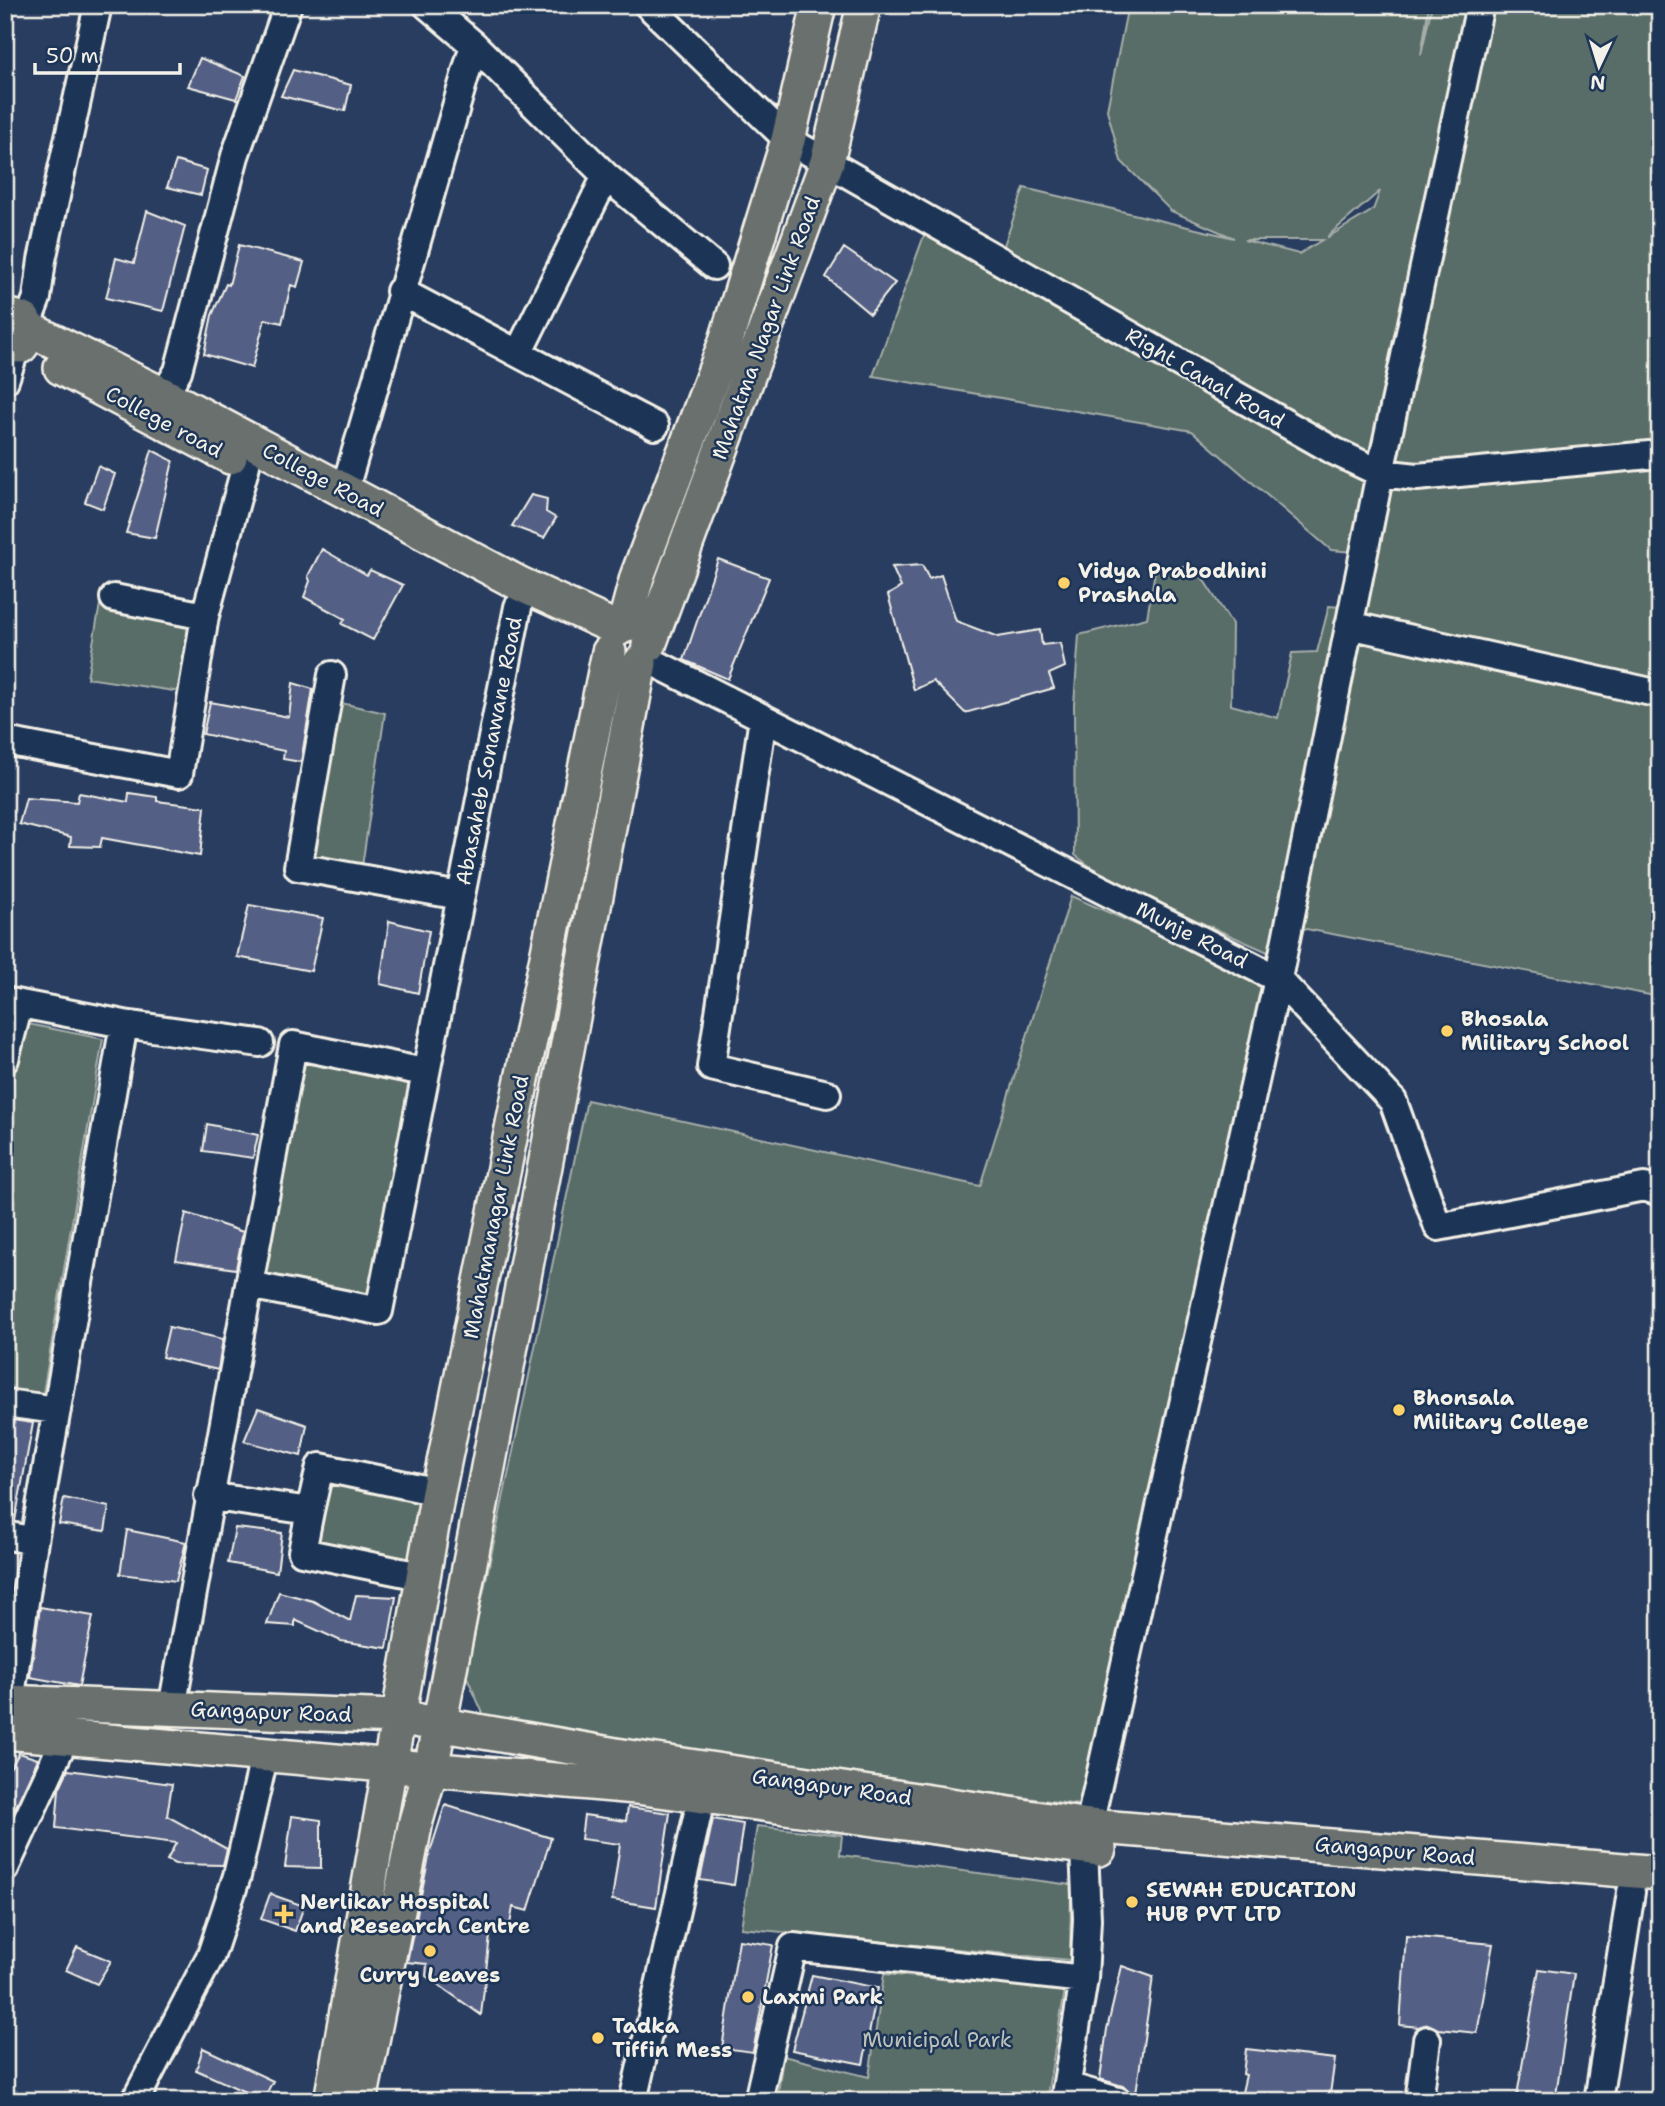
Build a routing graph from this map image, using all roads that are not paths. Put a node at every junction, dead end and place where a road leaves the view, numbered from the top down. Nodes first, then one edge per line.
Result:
1 (98, 5) edge
2 (288, 5) edge
3 (427, 5) edge
4 (648, 5) edge
5 (819, 5) edge
6 (864, 5) edge
7 (1480, 5) edge
8 (474, 45) junction
9 (788, 140) junction
10 (827, 162) junction
11 (606, 176) junction
12 (714, 266) dead end
13 (400, 291) junction
14 (15, 330) edge
15 (519, 352) junction
16 (5, 380) edge
17 (164, 395) junction
18 (655, 426) dead end
19 (1660, 454) edge
20 (246, 464) junction
21 (1380, 473) junction
22 (344, 492) junction
23 (114, 598) dead end
24 (518, 607) junction
25 (205, 616) junction
26 (1349, 625) junction
27 (628, 645) junction
28 (332, 675) dead end
29 (1660, 694) edge
30 (763, 718) junction
31 (5, 741) edge
32 (460, 895) junction
33 (1278, 979) junction
34 (12, 1003) edge
35 (124, 1024) junction
36 (260, 1044) dead end
37 (5, 1059) edge
38 (424, 1072) junction
39 (827, 1094) dead end
40 (1660, 1192) edge
41 (248, 1285) junction
42 (5, 1403) edge
43 (57, 1410) junction
44 (438, 1492) junction
45 (208, 1496) junction
46 (310, 1511) junction
47 (5, 1535) edge
48 (34, 1541) junction
49 (425, 1577) junction
50 (172, 1708) junction
51 (7, 1712) edge
52 (397, 1717) junction
53 (440, 1726) junction
54 (66, 1736) junction
55 (265, 1753) junction
56 (389, 1763) junction
57 (431, 1769) junction
58 (702, 1795) junction
59 (1087, 1837) junction
60 (5, 1868) edge
61 (1660, 1873) edge
62 (1645, 1893) edge
63 (1084, 1979) junction
64 (1427, 2040) dead end
65 (1065, 2093) edge
66 (135, 2101) edge
67 (331, 2101) edge
68 (360, 2101) edge
69 (633, 2101) edge
70 (758, 2101) edge
71 (1118, 2101) edge
72 (1419, 2101) edge
73 (1598, 2101) edge

1 - 14 street
2 - 17 street
3 - 8 street
4 - 9 street, Right Canal Road
5 - 9 main road, Mahatma Nagar Link Road
6 - 10 main road, Mahatma Nagar Link Road
7 - 21 street, Munje Road
8 - 11 street
8 - 13 street
9 - 10 street, Right Canal Road
9 - 27 main road, Mahatma Nagar Link Road
10 - 21 street, Right Canal Road
10 - 27 main road, Mahatma Nagar Link Road
11 - 12 street
11 - 15 street
13 - 15 street
13 - 22 street
14 - 16 street
14 - 17 main road, College Road
14 - 20 main road, College road
15 - 18 street
17 - 22 main road, College Road
19 - 21 street, Right Canal Road
20 - 24 main road, College road
20 - 25 street
21 - 26 street, Munje Road
22 - 27 main road, College Road
23 - 25 street
24 - 27 main road, College road
24 - 32 street, Abasaheb Sonawane Road
25 - 31 street
26 - 29 street
26 - 33 street, Munje Road
27 - 30 street, Munje Road
27 - 44 main road, Mahatmanagar Link Road
27 - 53 main road, Mahatmanagar Link Road
28 - 32 street, Abasaheb Sonawane Road
30 - 33 street, Munje Road
30 - 39 street
32 - 38 street, Abasaheb Sonawane Road
33 - 40 street
33 - 59 street
34 - 35 street
34 - 37 street
35 - 36 street
35 - 43 street
38 - 41 street, Abasaheb Sonawane Road
38 - 41 street
41 - 45 street
42 - 43 street
43 - 48 street
44 - 46 street
44 - 49 main road, Mahatmanagar Link Road
45 - 46 street
45 - 50 street
46 - 49 street
47 - 48 street
48 - 51 street
49 - 52 main road, Mahatmanagar Link Road
50 - 51 main road, Gangapur Road
50 - 52 main road, Gangapur Road
51 - 54 main road, Gangapur Road
52 - 53 main road, Gangapur Road
52 - 56 main road, Mahatmanagar Link Road
53 - 57 main road, Mahatmanagar Link Road
53 - 59 main road, Gangapur Road
54 - 55 main road, Gangapur Road
54 - 60 street
55 - 56 main road, Gangapur Road
55 - 66 street
56 - 57 main road, Gangapur Road
56 - 67 main road, Mahatmanagar Link Road
57 - 58 main road, Gangapur Road
57 - 68 main road, Mahatmanagar Link Road
58 - 59 main road, Gangapur Road
58 - 69 street
59 - 61 main road, Gangapur Road
59 - 62 main road, Gangapur Road
59 - 63 street
62 - 73 street
63 - 65 street
63 - 70 street
64 - 72 street
65 - 71 street

